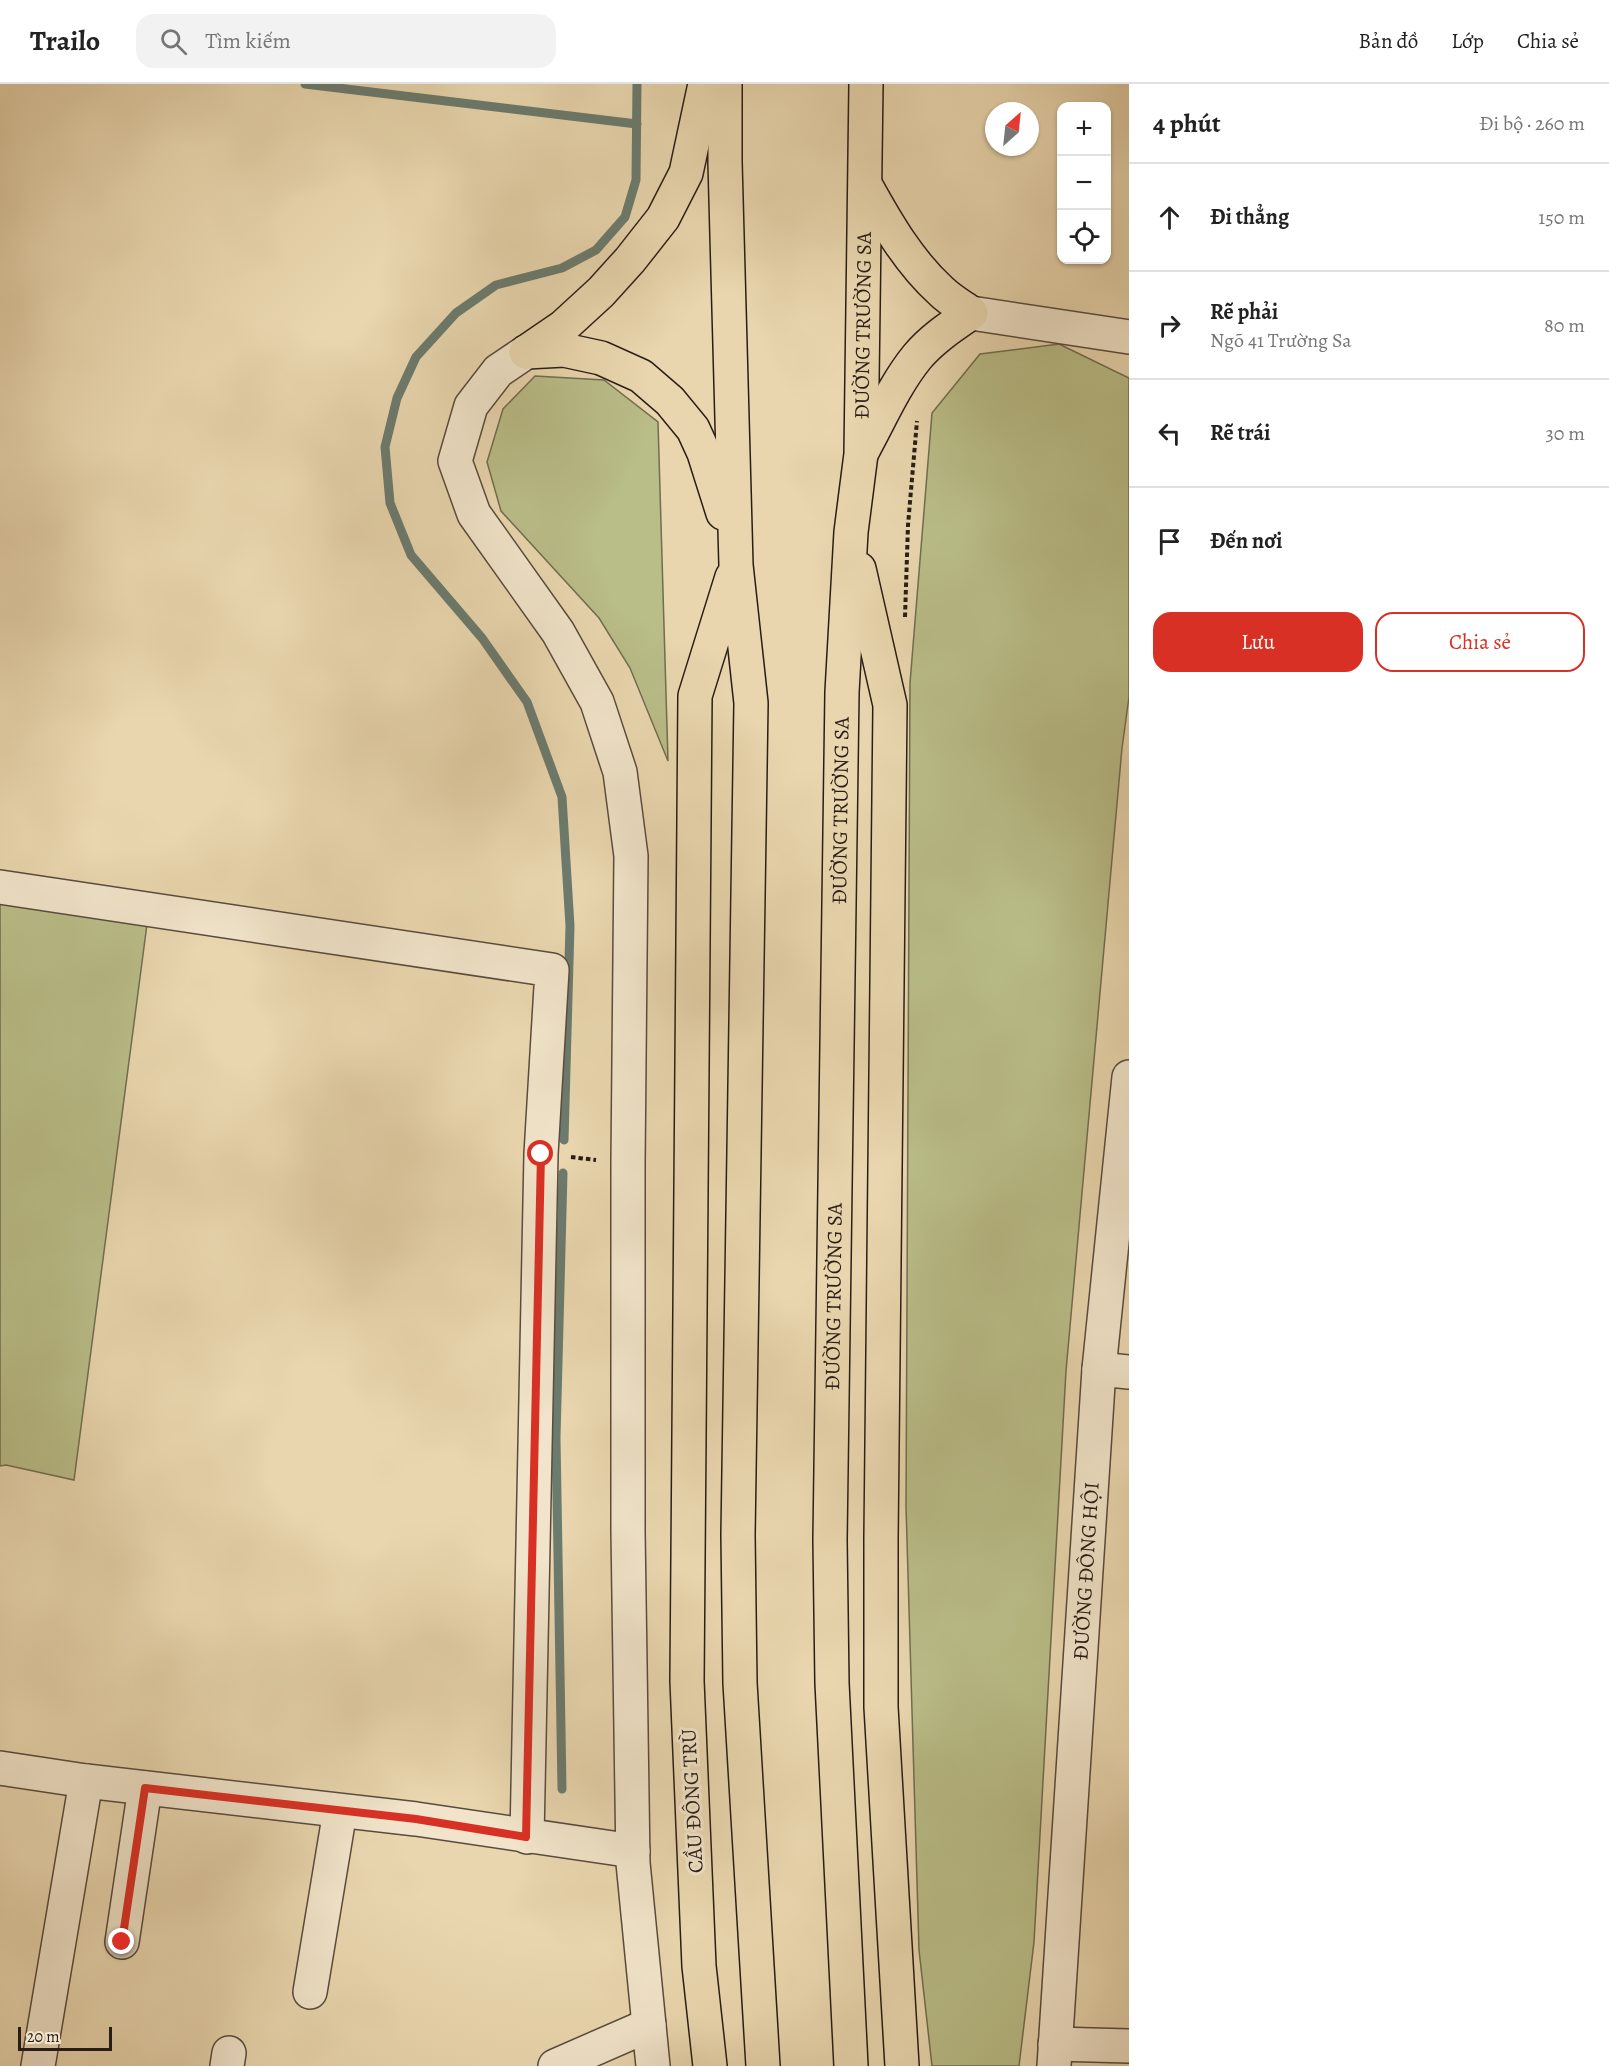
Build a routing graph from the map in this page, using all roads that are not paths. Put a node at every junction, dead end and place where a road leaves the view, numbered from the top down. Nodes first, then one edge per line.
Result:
1 (705, 84) edge
2 (725, 84) edge
3 (866, 84) edge
4 (866, 185) junction
5 (971, 313) junction
6 (1129, 337) edge
7 (526, 352) junction
8 (861, 454) junction
9 (851, 532) junction
10 (736, 565) junction
11 (0, 887) edge
12 (1129, 1077) edge
13 (1126, 1129) edge
14 (1114, 1370) edge
15 (0, 1768) edge
16 (86, 1781) junction
17 (145, 1788) junction
18 (340, 1810) junction
19 (526, 1837) junction
20 (633, 1851) junction
21 (122, 1942) dead end
22 (309, 1992) dead end
23 (649, 2025) junction
24 (1129, 2046) edge
25 (1054, 2055) edge
26 (38, 2066) edge
27 (555, 2066) edge
28 (653, 2066) edge
29 (710, 2066) edge
30 (763, 2066) edge
31 (851, 2066) edge
32 (902, 2066) edge

1 - 7 highway
2 - 10 highway
3 - 4 highway, ĐƯỜNG TRƯỜNG SA
4 - 5 highway
4 - 8 highway, ĐƯỜNG TRƯỜNG SA
5 - 6 street
5 - 8 highway
7 - 10 highway
7 - 20 street
8 - 9 highway, ĐƯỜNG TRƯỜNG SA
9 - 31 highway, ĐƯỜNG TRƯỜNG SA
9 - 32 highway
10 - 29 highway, CẦU ĐÔNG TRÙ
10 - 30 highway
11 - 19 street
12 - 13 street, ĐƯỜNG ĐÔNG HỘI
13 - 14 street, ĐƯỜNG ĐÔNG HỘI
14 - 25 street, ĐƯỜNG ĐÔNG HỘI
15 - 16 street
16 - 17 street
16 - 26 street
17 - 18 street
17 - 21 street
18 - 19 street
18 - 22 street
19 - 20 street
20 - 23 street
23 - 27 street
23 - 28 street
24 - 25 street

